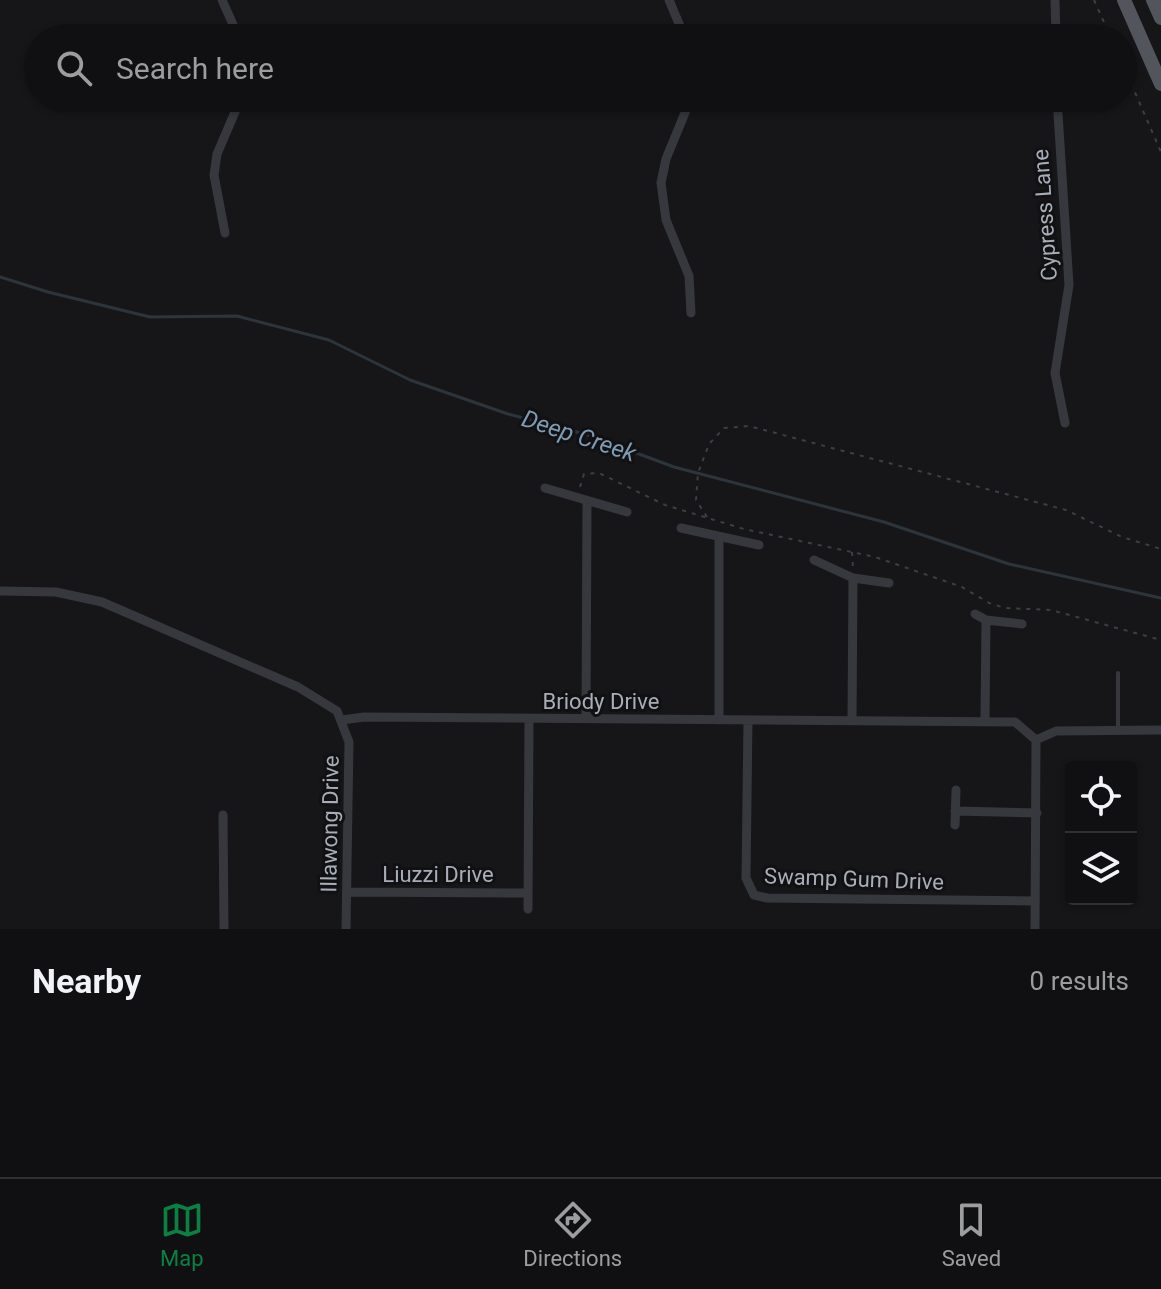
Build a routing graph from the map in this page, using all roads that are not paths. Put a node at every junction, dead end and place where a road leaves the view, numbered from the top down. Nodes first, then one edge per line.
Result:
1 (222, 0) edge
2 (669, 0) edge
3 (1055, 0) edge
4 (1124, 0) edge
5 (1153, 0) edge
6 (1161, 18) edge
7 (233, 24) edge
8 (679, 24) edge
9 (1056, 24) edge
10 (1135, 24) edge
11 (1137, 30) edge
12 (1161, 84) edge
13 (235, 112) edge
14 (685, 112) edge
15 (1058, 112) edge
16 (225, 233) dead end
17 (691, 313) dead end
18 (1065, 423) dead end
19 (545, 488) dead end
20 (582, 501) junction
21 (627, 512) dead end
22 (681, 528) dead end
23 (719, 539) junction
24 (759, 545) dead end
25 (814, 560) dead end
26 (853, 578) junction
27 (889, 583) dead end
28 (0, 591) edge
29 (975, 614) dead end
30 (986, 620) junction
31 (1022, 624) dead end
32 (1118, 673) dead end
33 (529, 719) junction
34 (586, 719) junction
35 (342, 720) junction
36 (719, 720) junction
37 (748, 720) junction
38 (852, 720) junction
39 (985, 721) junction
40 (1161, 730) edge
41 (1118, 731) junction
42 (1036, 740) junction
43 (956, 790) dead end
44 (955, 811) junction
45 (1037, 813) junction
46 (223, 815) dead end
47 (955, 825) dead end
48 (347, 892) junction
49 (528, 893) junction
50 (1035, 901) junction
51 (528, 909) dead end
52 (224, 929) edge
53 (346, 929) edge
54 (1035, 929) edge

1 - 7 street
2 - 8 street
3 - 9 street
4 - 10 main road
5 - 6 main road
11 - 12 main road
13 - 16 street
14 - 17 street
15 - 18 street, Cypress Lane
19 - 20 street
20 - 21 street
20 - 34 street
22 - 23 street
23 - 24 street
23 - 36 street
25 - 26 street
26 - 27 street
26 - 38 street
28 - 35 street
29 - 30 street
30 - 31 street
30 - 39 street
32 - 41 lane
33 - 34 street, Briody Drive
33 - 35 street, Briody Drive
33 - 49 street
34 - 36 street, Briody Drive
35 - 48 street, Illawong Drive
36 - 37 street, Briody Drive
37 - 38 street, Briody Drive
37 - 50 street, Swamp Gum Drive
38 - 39 street, Briody Drive
39 - 42 street, Briody Drive
40 - 41 street
41 - 42 street
42 - 45 street
43 - 44 street
44 - 45 street
44 - 47 street
45 - 50 street
46 - 52 street
48 - 49 street, Liuzzi Drive
48 - 53 street, Illawong Drive
49 - 51 street
50 - 54 street

